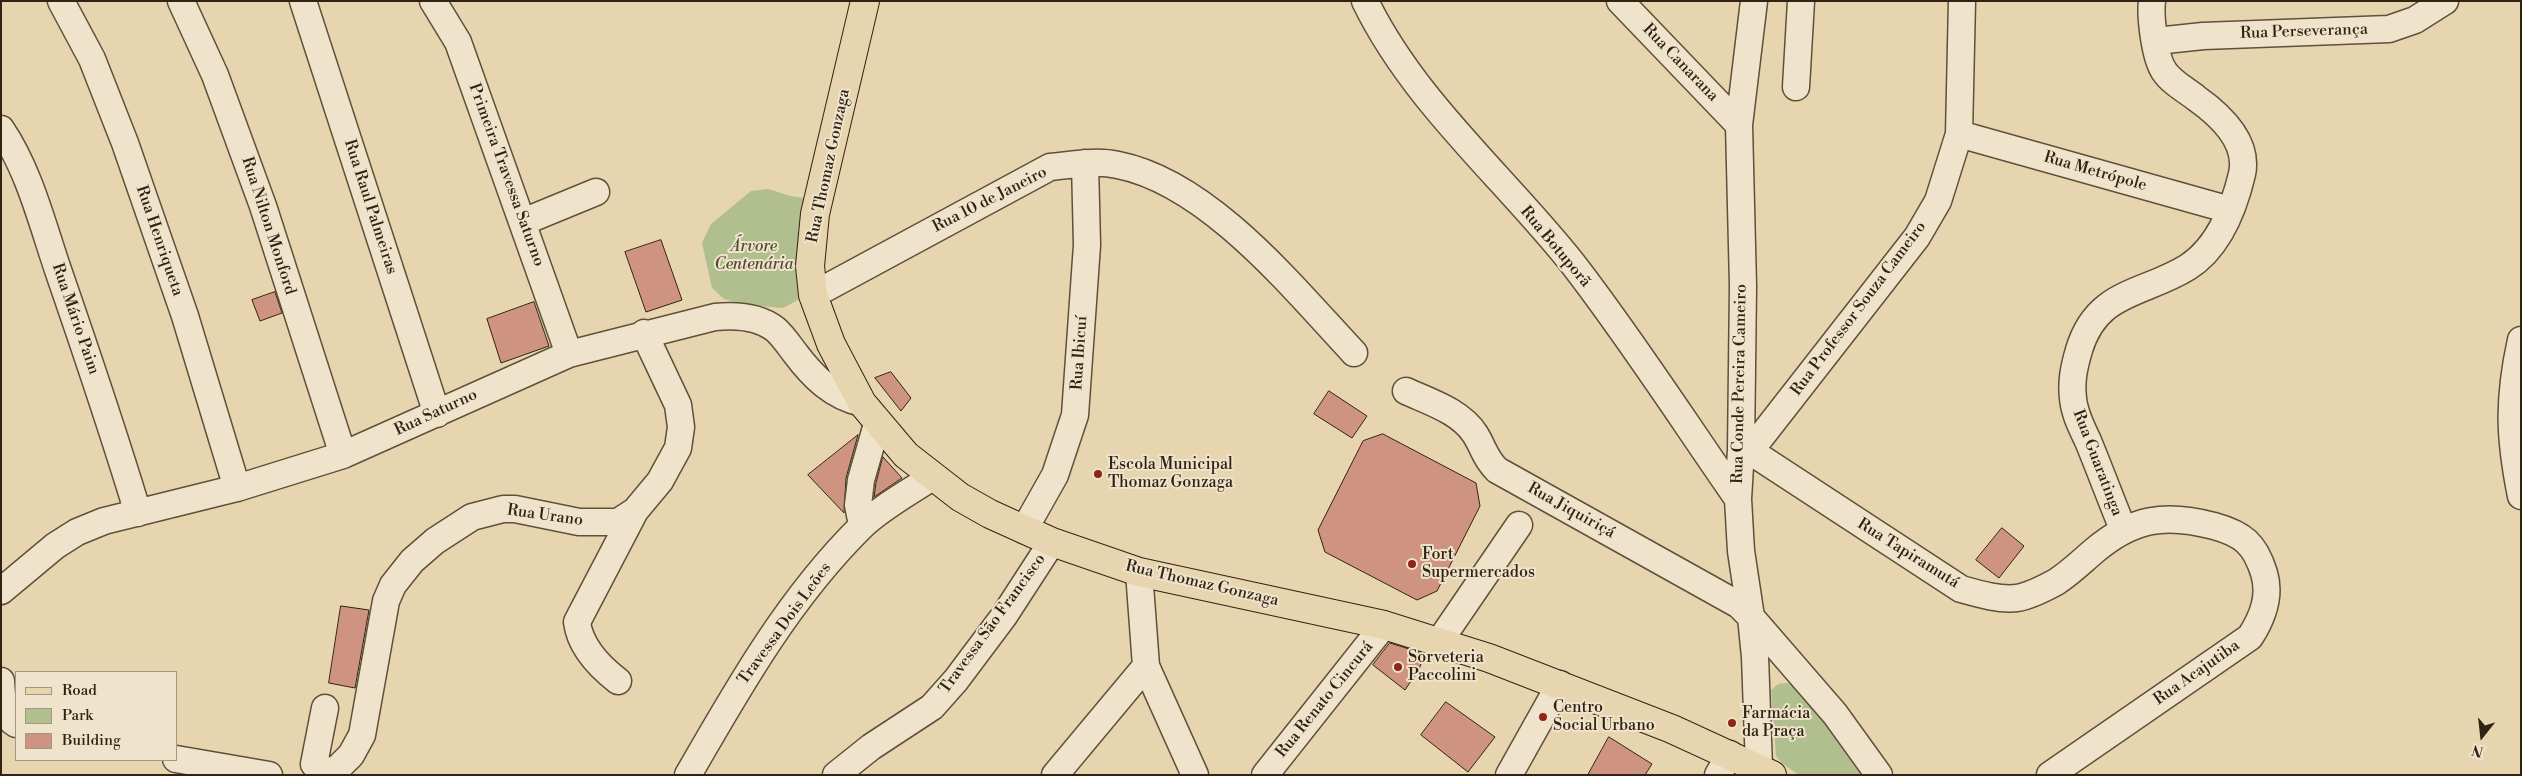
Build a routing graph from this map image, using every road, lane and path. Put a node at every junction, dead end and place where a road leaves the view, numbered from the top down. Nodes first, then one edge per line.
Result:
1 (61, 1) edge
2 (181, 1) edge
3 (303, 1) edge
4 (434, 1) edge
5 (865, 1) edge
6 (1364, 1) edge
7 (1620, 1) edge
8 (1754, 1) edge
9 (1801, 1) edge
10 (1962, 1) edge
11 (2152, 1) edge
12 (2445, 1) edge
13 (2156, 41) junction
14 (1796, 87) dead end
15 (1739, 125) junction
16 (1, 130) edge
17 (1959, 134) junction
18 (1086, 164) junction
19 (596, 192) dead end
20 (2230, 210) junction
21 (523, 222) junction
22 (812, 295) junction
23 (644, 334) junction
24 (2521, 340) edge
25 (1354, 353) dead end
26 (569, 354) junction
27 (1406, 391) dead end
28 (870, 413) junction
29 (437, 414) junction
30 (1746, 451) junction
31 (343, 455) junction
32 (932, 477) junction
33 (237, 488) junction
34 (2521, 496) edge
35 (1738, 499) junction
36 (635, 511) junction
37 (138, 513) junction
38 (862, 525) junction
39 (1519, 526) dead end
40 (2123, 529) junction
41 (1024, 530) junction
42 (1052, 542) junction
43 (1139, 572) junction
44 (3, 587) edge
45 (1751, 617) junction
46 (1384, 625) junction
47 (1439, 642) junction
48 (1146, 666) junction
49 (1, 681) edge
50 (618, 681) dead end
51 (1560, 684) junction
52 (325, 708) dead end
53 (15, 723) edge
54 (178, 759) edge
55 (1722, 767) edge
56 (1766, 771) edge
57 (333, 773) edge
58 (269, 775) edge
59 (688, 775) edge
60 (836, 775) edge
61 (1055, 775) edge
62 (1195, 775) edge
63 (1265, 775) edge
64 (1509, 775) edge
65 (1879, 775) edge
66 (2050, 775) edge

1 - 33 street, Rua Henriqueta
2 - 31 street, Rua Nilton Monford
3 - 29 street, Rua Raul Palmeiras
4 - 21 street, Primeira Travessa Saturno
5 - 22 main road, Rua Thomaz Gonzaga
6 - 35 street, Rua Botuporã
7 - 15 street, Rua Canarana
8 - 15 street, Rua Conde Pereira Cameiro
9 - 14 street
10 - 17 street, Rua Professor Souza Cameiro
11 - 13 street, Rua Guaratinga
12 - 13 street, Rua Perseverança
13 - 20 street, Rua Guaratinga
15 - 30 street, Rua Conde Pereira Cameiro
16 - 37 street, Rua Mário Paim
17 - 20 street, Rua Metrópole
17 - 30 street, Rua Professor Souza Cameiro
18 - 22 street, Rua 10 de Janeiro
18 - 25 street, Rua 10 de Janeiro
18 - 41 street, Rua Ibicuí
19 - 21 street
20 - 40 street, Rua Guaratinga
21 - 26 street, Primeira Travessa Saturno
22 - 28 main road, Rua Thomaz Gonzaga
23 - 26 street, Rua Saturno
23 - 28 street, Rua Saturno
23 - 36 street, Rua Urano
24 - 34 street
26 - 29 street, Rua Saturno
27 - 45 street, Rua Jiquiriçá
28 - 32 main road, Rua Thomaz Gonzaga
28 - 38 street
29 - 31 street, Rua Saturno
30 - 35 street, Rua Conde Pereira Cameiro
30 - 40 street, Rua Tapiramutá
31 - 33 street, Rua Saturno
32 - 38 street, Travessa Dois Leões
32 - 41 main road, Rua Thomaz Gonzaga
33 - 37 street, Rua Saturno
35 - 45 street, Rua Conde Pereira Cameiro
36 - 50 street, Rua Urano
36 - 57 street, Rua Urano
37 - 44 street, Rua Saturno
38 - 59 street, Travessa Dois Leões
39 - 47 street
40 - 66 street, Rua Acajutiba
41 - 42 main road, Rua Thomaz Gonzaga
42 - 43 main road, Rua Thomaz Gonzaga
42 - 60 street, Travessa São Francisco
43 - 46 main road, Rua Thomaz Gonzaga
43 - 48 street
45 - 56 street, Rua Conde Pereira Cameiro
45 - 65 street, Rua Jiquiriçá
46 - 47 main road, Rua Thomaz Gonzaga
46 - 63 street, Rua Renato Cincurá
47 - 51 main road, Rua Thomaz Gonzaga
48 - 61 street
48 - 62 street
49 - 53 street
51 - 55 main road, Rua Thomaz Gonzaga
51 - 64 street
52 - 57 street
54 - 58 street
55 - 56 main road, Rua Thomaz Gonzaga

